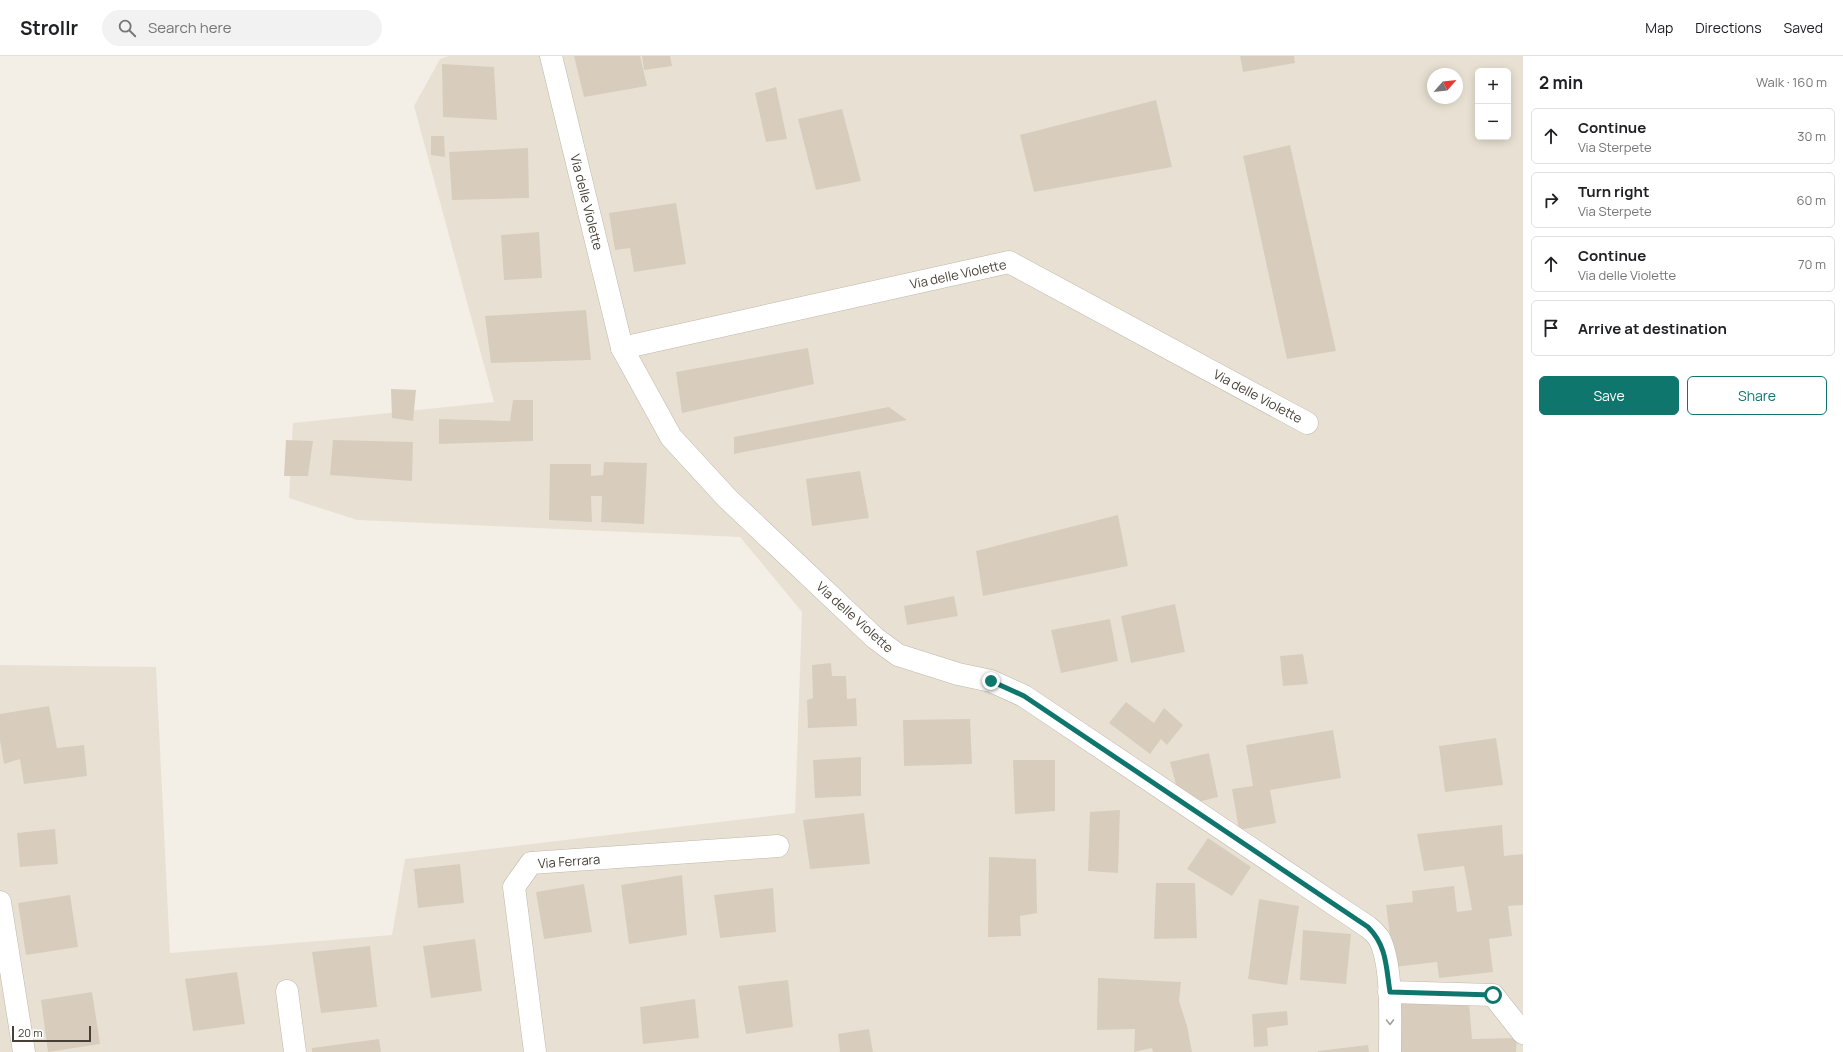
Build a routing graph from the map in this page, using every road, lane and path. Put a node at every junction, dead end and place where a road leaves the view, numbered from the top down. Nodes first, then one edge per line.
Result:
1 (551, 56) edge
2 (622, 348) junction
3 (1307, 423) dead end
4 (778, 846) dead end
5 (0, 902) edge
6 (287, 991) dead end
7 (1390, 992) junction
8 (1523, 1033) edge
9 (24, 1052) edge
10 (295, 1052) edge
11 (536, 1052) edge
12 (1390, 1052) edge

1 - 2 street, Via delle Violette
2 - 3 street, Via delle Violette
2 - 7 street, Via delle Violette
4 - 11 street, Via Ferrara
5 - 9 street
6 - 10 street
7 - 8 street
7 -> 12 street, Via delle Violette

